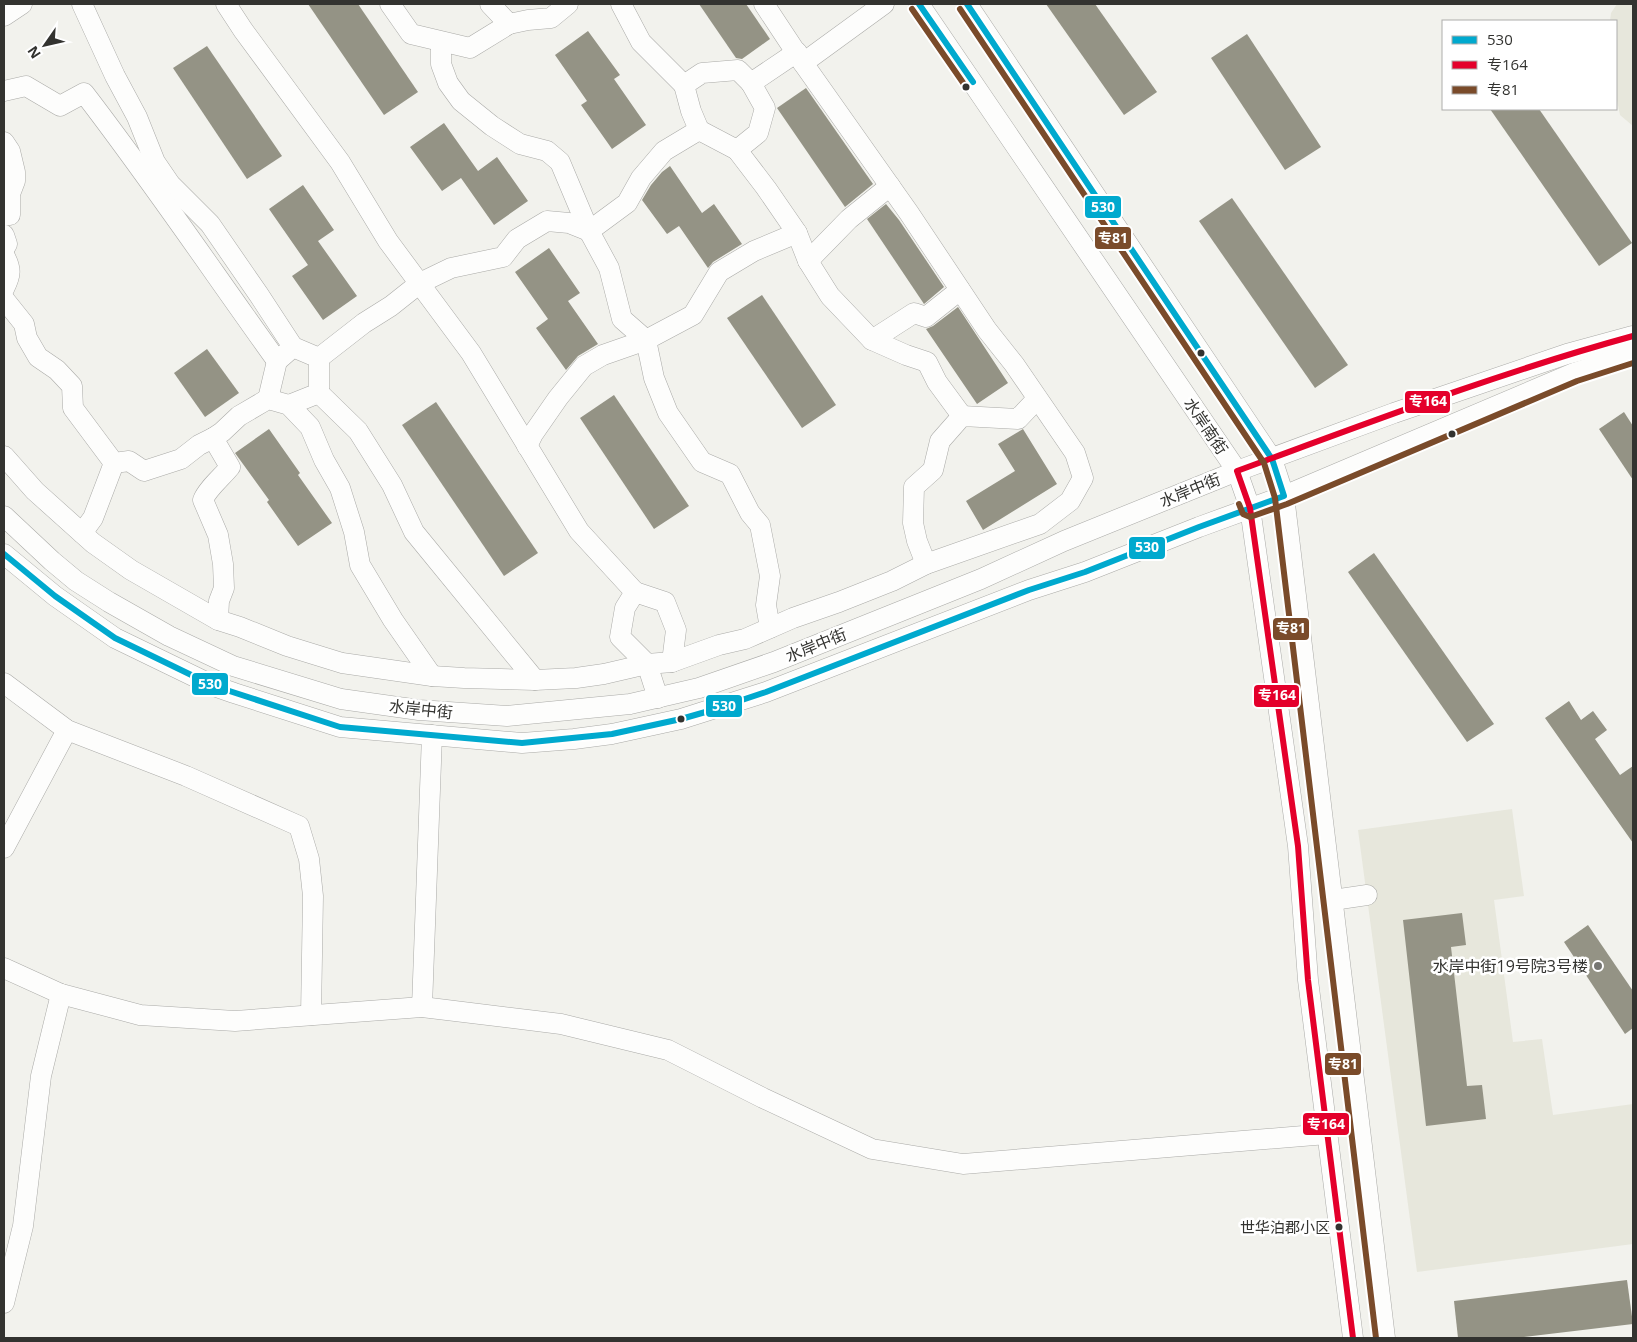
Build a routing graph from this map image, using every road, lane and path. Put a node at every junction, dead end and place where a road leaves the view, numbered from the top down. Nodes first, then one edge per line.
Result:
1 (22, 4) edge
2 (82, 4) edge
3 (226, 4) edge
4 (390, 4) edge
5 (490, 4) edge
6 (568, 4) edge
7 (621, 4) edge
8 (764, 4) edge
9 (884, 4) edge
10 (918, 4) edge
11 (967, 4) edge
12 (4, 16) edge
13 (509, 24) junction
14 (441, 42) junction
15 (800, 57) junction
16 (751, 83) junction
17 (684, 85) junction
18 (4, 91) edge
19 (699, 130) junction
20 (4, 142) edge
21 (737, 150) junction
22 (890, 186) junction
23 (4, 216) edge
24 (589, 231) junction
25 (797, 232) junction
26 (4, 235) edge
27 (4, 249) edge
28 (4, 255) edge
29 (808, 262) junction
30 (420, 284) junction
31 (4, 289) edge
32 (960, 290) junction
33 (4, 299) edge
34 (1633, 336) edge
35 (646, 340) junction
36 (872, 340) junction
37 (293, 347) junction
38 (1633, 354) edge
39 (319, 358) junction
40 (277, 361) junction
41 (319, 393) junction
42 (268, 399) junction
43 (1036, 399) junction
44 (289, 404) junction
45 (962, 416) junction
46 (213, 438) junction
47 (528, 446) junction
48 (4, 456) edge
49 (1272, 458) junction
50 (114, 463) junction
51 (1237, 471) junction
52 (1284, 496) junction
53 (1250, 508) junction
54 (4, 516) edge
55 (82, 533) junction
56 (4, 554) edge
57 (926, 564) junction
58 (635, 592) junction
59 (218, 620) junction
60 (770, 628) junction
61 (672, 662) junction
62 (647, 664) junction
63 (432, 676) junction
64 (535, 680) junction
65 (4, 683) edge
66 (658, 698) junction
67 (67, 730) junction
68 (432, 735) junction
69 (4, 848) edge
70 (1367, 895) dead end
71 (1333, 900) junction
72 (4, 968) edge
73 (61, 994) junction
74 (422, 1007) junction
75 (311, 1015) junction
76 (1327, 1134) junction
77 (4, 1302) edge
78 (1353, 1338) edge
79 (1385, 1338) edge

1 - 12 street
2 - 37 street
3 - 30 street
4 - 14 street
5 - 13 street
6 - 13 street
7 - 17 street
8 - 15 street
9 - 15 street
10 - 51 street, 水岸南街
11 - 49 street
13 - 14 street
14 - 24 street
15 - 16 street
15 - 22 street
16 - 17 street
16 - 21 street
17 - 19 street
18 - 40 street
19 - 21 street
19 - 24 street
20 - 23 street
21 - 25 street
22 - 29 street
22 - 32 street
24 - 30 street
24 - 35 street
25 - 29 street
25 - 35 street
26 - 27 street
28 - 31 street
29 - 36 street
30 - 39 street
30 - 47 street
32 - 36 street
32 - 43 street
33 - 50 street
34 - 49 street, 水岸中街
35 - 47 street
35 - 60 street
36 - 45 street
37 - 39 street
37 - 40 street
38 - 52 street, 水岸中街
39 - 41 street
40 - 42 street
41 - 44 street
41 - 64 street
42 - 44 street
42 - 46 street
43 - 45 street
43 - 57 street
44 - 63 street
45 - 57 street
46 - 50 street
46 - 59 street
47 - 58 street
48 - 55 street
49 - 51 street, 水岸中街
49 - 52 street
50 - 55 street
51 - 53 street, 水岸南街
51 - 66 street, 水岸中街
52 - 53 street, 水岸中街
52 - 71 street
53 - 68 street, 水岸中街
53 - 76 street, 水岸南街
54 - 66 street, 水岸中街
55 - 59 street
56 - 68 street, 水岸中街
57 - 60 street
58 - 61 street
58 - 62 street
59 - 63 street
60 - 61 street
61 - 62 street
62 - 64 street
62 - 66 street
63 - 64 street
65 - 67 street
67 - 69 street
67 - 75 street
68 - 74 street
70 - 71 street
71 - 79 street
72 - 73 street
73 - 75 street
73 - 77 street
74 - 75 street
74 - 76 street
76 - 78 street, 水岸南街

